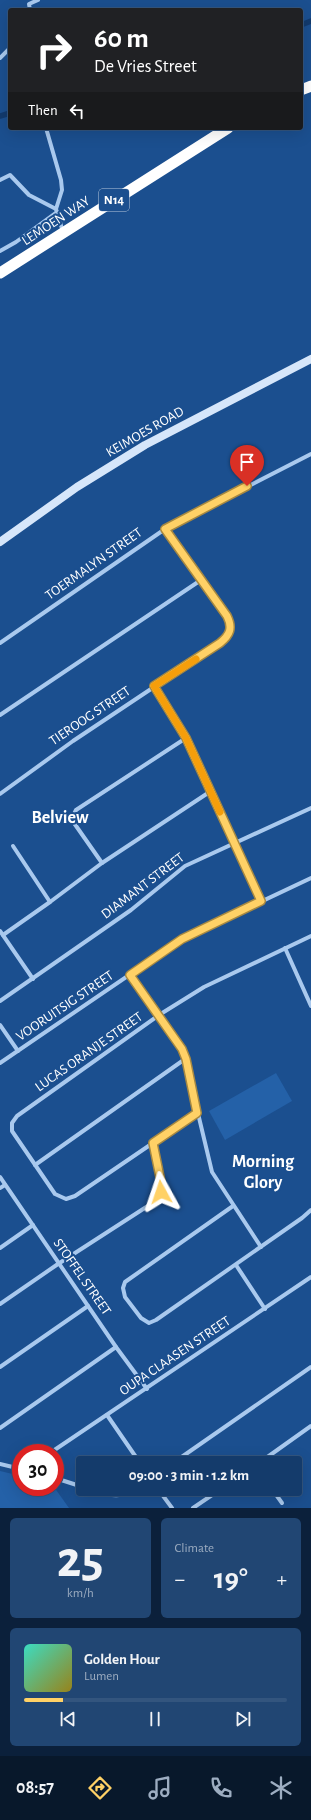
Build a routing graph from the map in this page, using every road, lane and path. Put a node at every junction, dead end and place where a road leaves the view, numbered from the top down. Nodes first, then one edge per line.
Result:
1 (38, 0) edge
2 (30, 8) edge
3 (8, 50) edge
4 (0, 58) edge
5 (47, 130) edge
6 (225, 130) edge
7 (0, 180) edge
8 (56, 211) junction
9 (64, 233) junction
10 (0, 251) edge
11 (0, 273) edge
12 (311, 359) edge
13 (311, 454) edge
14 (165, 529) junction
15 (0, 542) edge
16 (201, 580) junction
17 (0, 643) edge
18 (154, 686) junction
19 (0, 708) edge
20 (2, 714) edge
21 (186, 738) junction
22 (211, 791) junction
23 (0, 794) edge
24 (311, 808) edge
25 (234, 842) junction
26 (13, 846) dead end
27 (102, 863) junction
28 (311, 879) edge
29 (261, 901) junction
30 (50, 902) junction
31 (1, 933) edge
32 (311, 936) edge
33 (286, 948) junction
34 (130, 975) junction
35 (33, 978) junction
36 (0, 1001) edge
37 (311, 1006) edge
38 (159, 1015) junction
39 (0, 1025) edge
40 (18, 1051) junction
41 (186, 1059) junction
42 (0, 1063) edge
43 (197, 1113) junction
44 (153, 1143) junction
45 (35, 1165) junction
46 (0, 1177) edge
47 (5, 1185) junction
48 (0, 1188) edge
49 (233, 1206) junction
50 (311, 1210) edge
51 (32, 1225) junction
52 (262, 1247) junction
53 (0, 1248) edge
54 (58, 1264) junction
55 (236, 1265) junction
56 (311, 1276) edge
57 (0, 1304) edge
58 (88, 1306) junction
59 (265, 1309) junction
60 (116, 1347) junction
61 (0, 1367) edge
62 (311, 1367) edge
63 (147, 1389) junction
64 (107, 1415) junction
65 (311, 1426) edge
66 (0, 1428) edge
67 (64, 1444) edge
68 (135, 1456) edge
69 (183, 1456) edge
70 (269, 1456) edge
71 (0, 1464) edge
72 (12, 1467) edge
73 (64, 1481) edge
74 (76, 1485) edge
75 (163, 1496) edge
76 (211, 1496) edge
77 (277, 1496) edge
78 (282, 1503) dead end
79 (172, 1508) edge
80 (193, 1508) edge

1 - 2 street
3 - 4 street
5 - 8 street
6 - 9 highway, LEMOEN WAY / N14
7 - 8 street
8 - 9 street
8 - 10 street
9 - 11 highway, LEMOEN WAY / N14
12 - 15 street, KEIMOES ROAD
13 - 14 street, TOERMALYN STREET
14 - 16 street, TIEROOG STREET
14 - 17 street, TOERMALYN STREET
16 - 18 street, TIEROOG STREET
16 - 20 street
18 - 21 street
18 - 23 street, TIEROOG STREET
19 - 20 street
21 - 22 street
21 - 27 street
22 - 25 street
22 - 27 street
24 - 25 street, DIAMANT STREET
25 - 29 street
25 - 35 street, DIAMANT STREET
26 - 30 street
27 - 30 street
28 - 29 street, VOORUITSIG STREET
29 - 34 street, VOORUITSIG STREET
30 - 31 street
31 - 35 street
32 - 33 street, LUCAS ORANJE STREET
33 - 37 street
33 - 38 street, LUCAS ORANJE STREET
34 - 38 street
34 - 40 street, VOORUITSIG STREET
35 - 36 street, DIAMANT STREET
38 - 41 street
38 - 45 street, LUCAS ORANJE STREET
39 - 40 street
40 - 42 street, VOORUITSIG STREET
41 - 43 street
41 - 45 street
43 - 44 street, LUCAS ORANJE STREET
43 - 49 street
44 - 45 street, LUCAS ORANJE STREET
44 - 54 street
46 - 47 street, STOFFEL STREET
47 - 48 street
47 - 51 street, STOFFEL STREET
49 - 52 street
49 - 55 street
50 - 52 street
51 - 53 street
51 - 54 street, STOFFEL STREET
52 - 55 street
54 - 57 street
54 - 58 street, STOFFEL STREET
55 - 59 street
56 - 59 street, OUPA CLAASEN STREET
58 - 60 street, STOFFEL STREET
58 - 61 street
59 - 63 street, OUPA CLAASEN STREET
60 - 63 street, STOFFEL STREET
60 - 66 street
62 - 69 street
63 - 64 street, OUPA CLAASEN STREET
64 - 67 street, OUPA CLAASEN STREET
64 - 68 street
65 - 70 street
71 - 72 street
73 - 74 street
75 - 79 street
76 - 80 street
77 - 78 street

